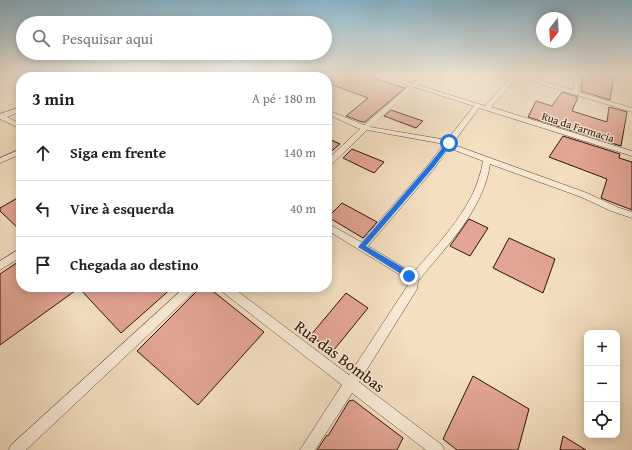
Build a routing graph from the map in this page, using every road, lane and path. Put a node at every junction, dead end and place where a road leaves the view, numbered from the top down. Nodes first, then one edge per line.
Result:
1 (400, 96) edge
2 (450, 96) edge
3 (498, 96) edge
4 (585, 96) edge
5 (478, 105) junction
6 (487, 108) junction
7 (632, 110) edge
8 (16, 111) edge
9 (332, 114) edge
10 (1, 117) edge
11 (16, 124) edge
12 (365, 128) junction
13 (449, 143) junction
14 (16, 153) edge
15 (632, 154) edge
16 (332, 159) edge
17 (487, 160) junction
18 (0, 161) edge
19 (632, 215) edge
20 (332, 229) edge
21 (362, 247) junction
22 (16, 255) edge
23 (0, 266) edge
24 (413, 280) junction
25 (187, 292) edge
26 (230, 292) edge
27 (350, 384) junction
28 (16, 450) edge
29 (307, 450) edge
30 (437, 450) edge

1 - 12 street
2 - 5 street, Rua da Farmacia
3 - 6 street
4 - 7 street
5 - 6 street, Rua da Farmacia
5 - 13 street
6 - 15 street, Rua da Farmacia
8 - 10 street
9 - 12 street
10 - 11 street
12 - 13 street
12 - 16 street
13 - 17 street
13 - 21 street
14 - 18 street
17 - 19 street
17 - 24 street
20 - 21 street
21 - 24 street
22 - 23 street
24 - 27 street
25 - 28 street
26 - 27 street, Rua das Bombas
27 - 29 street
27 - 30 street, Rua das Bombas

